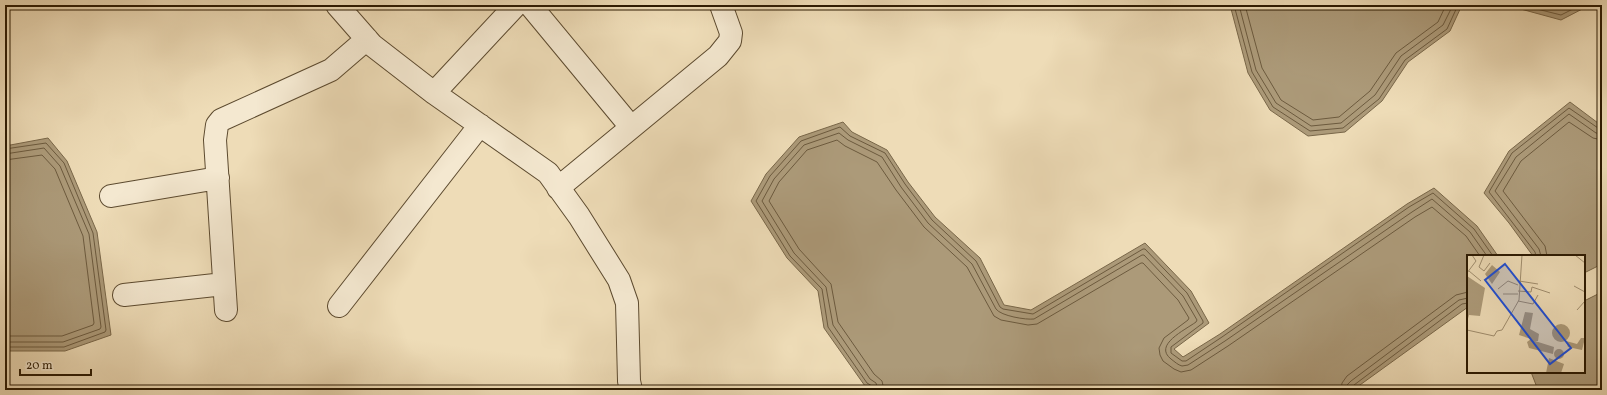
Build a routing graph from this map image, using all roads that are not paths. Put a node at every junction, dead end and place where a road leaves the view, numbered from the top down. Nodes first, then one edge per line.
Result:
1 (337, 5) edge
2 (516, 5) edge
3 (530, 5) edge
4 (721, 5) edge
5 (367, 39) junction
6 (434, 93) junction
7 (480, 125) junction
8 (631, 127) junction
9 (218, 178) junction
10 (558, 188) junction
11 (111, 196) dead end
12 (224, 284) junction
13 (124, 295) dead end
14 (339, 306) dead end
15 (226, 310) dead end
16 (632, 390) edge

1 - 5 street
2 - 6 street
3 - 8 street
4 - 8 street
5 - 6 street
5 - 9 street
6 - 7 street
7 - 10 street
7 - 14 street
8 - 10 street
9 - 11 street
9 - 12 street
10 - 16 street
12 - 13 street
12 - 15 street

